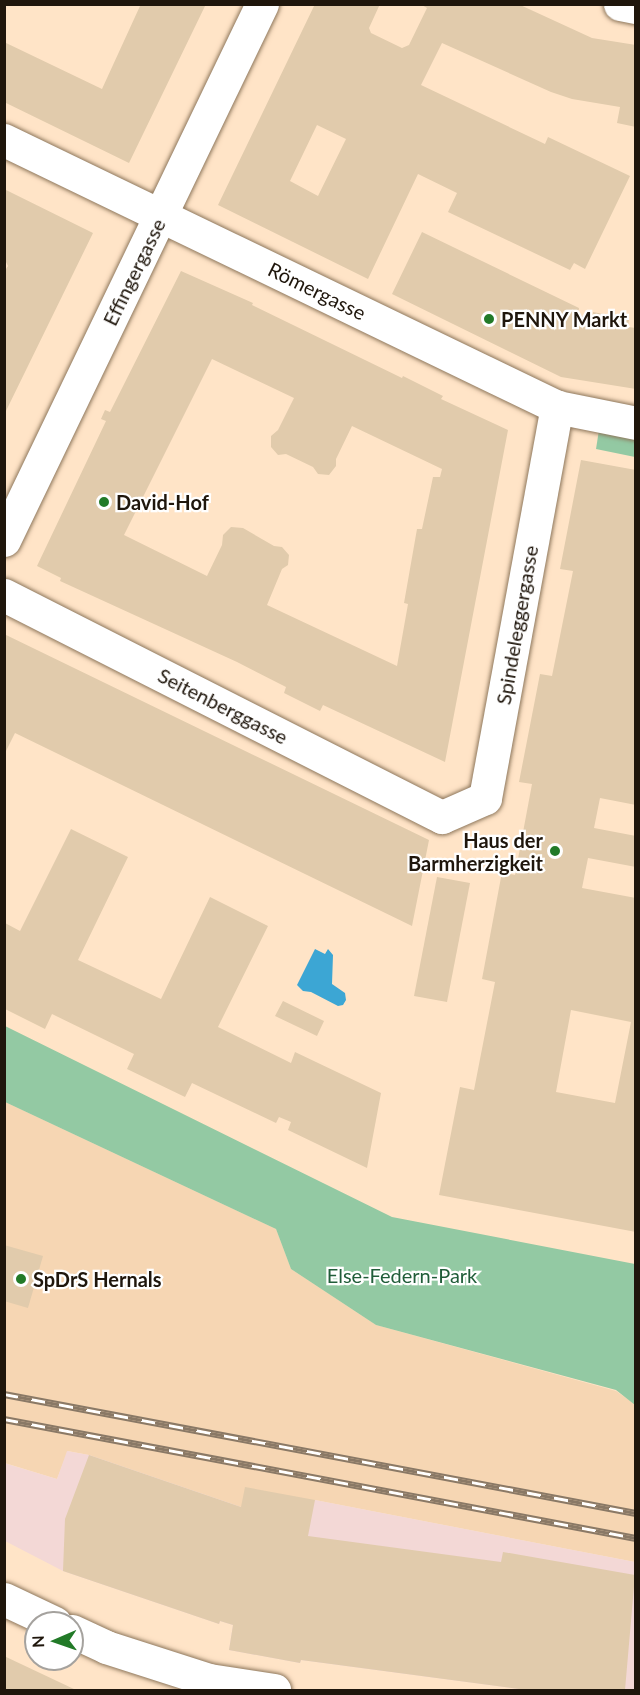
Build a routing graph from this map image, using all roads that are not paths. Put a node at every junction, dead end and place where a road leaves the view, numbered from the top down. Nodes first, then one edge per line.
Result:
1 (262, 4) edge
2 (620, 4) edge
3 (636, 8) edge
4 (4, 140) edge
5 (161, 216) junction
6 (557, 407) junction
7 (636, 423) edge
8 (4, 540) edge
9 (4, 595) edge
10 (442, 817) joint
11 (4, 1599) edge
12 (30, 1611) edge
13 (84, 1637) edge
14 (274, 1690) edge

1 - 5 street, Effingergasse
2 - 3 street
4 - 5 street, Römergasse
5 - 6 street, Römergasse
5 - 8 street, Effingergasse
6 - 7 street, Römergasse
6 - 10 street, Spindeleggergasse
9 - 10 street, Seitenberggasse
11 - 12 street
13 - 14 street

